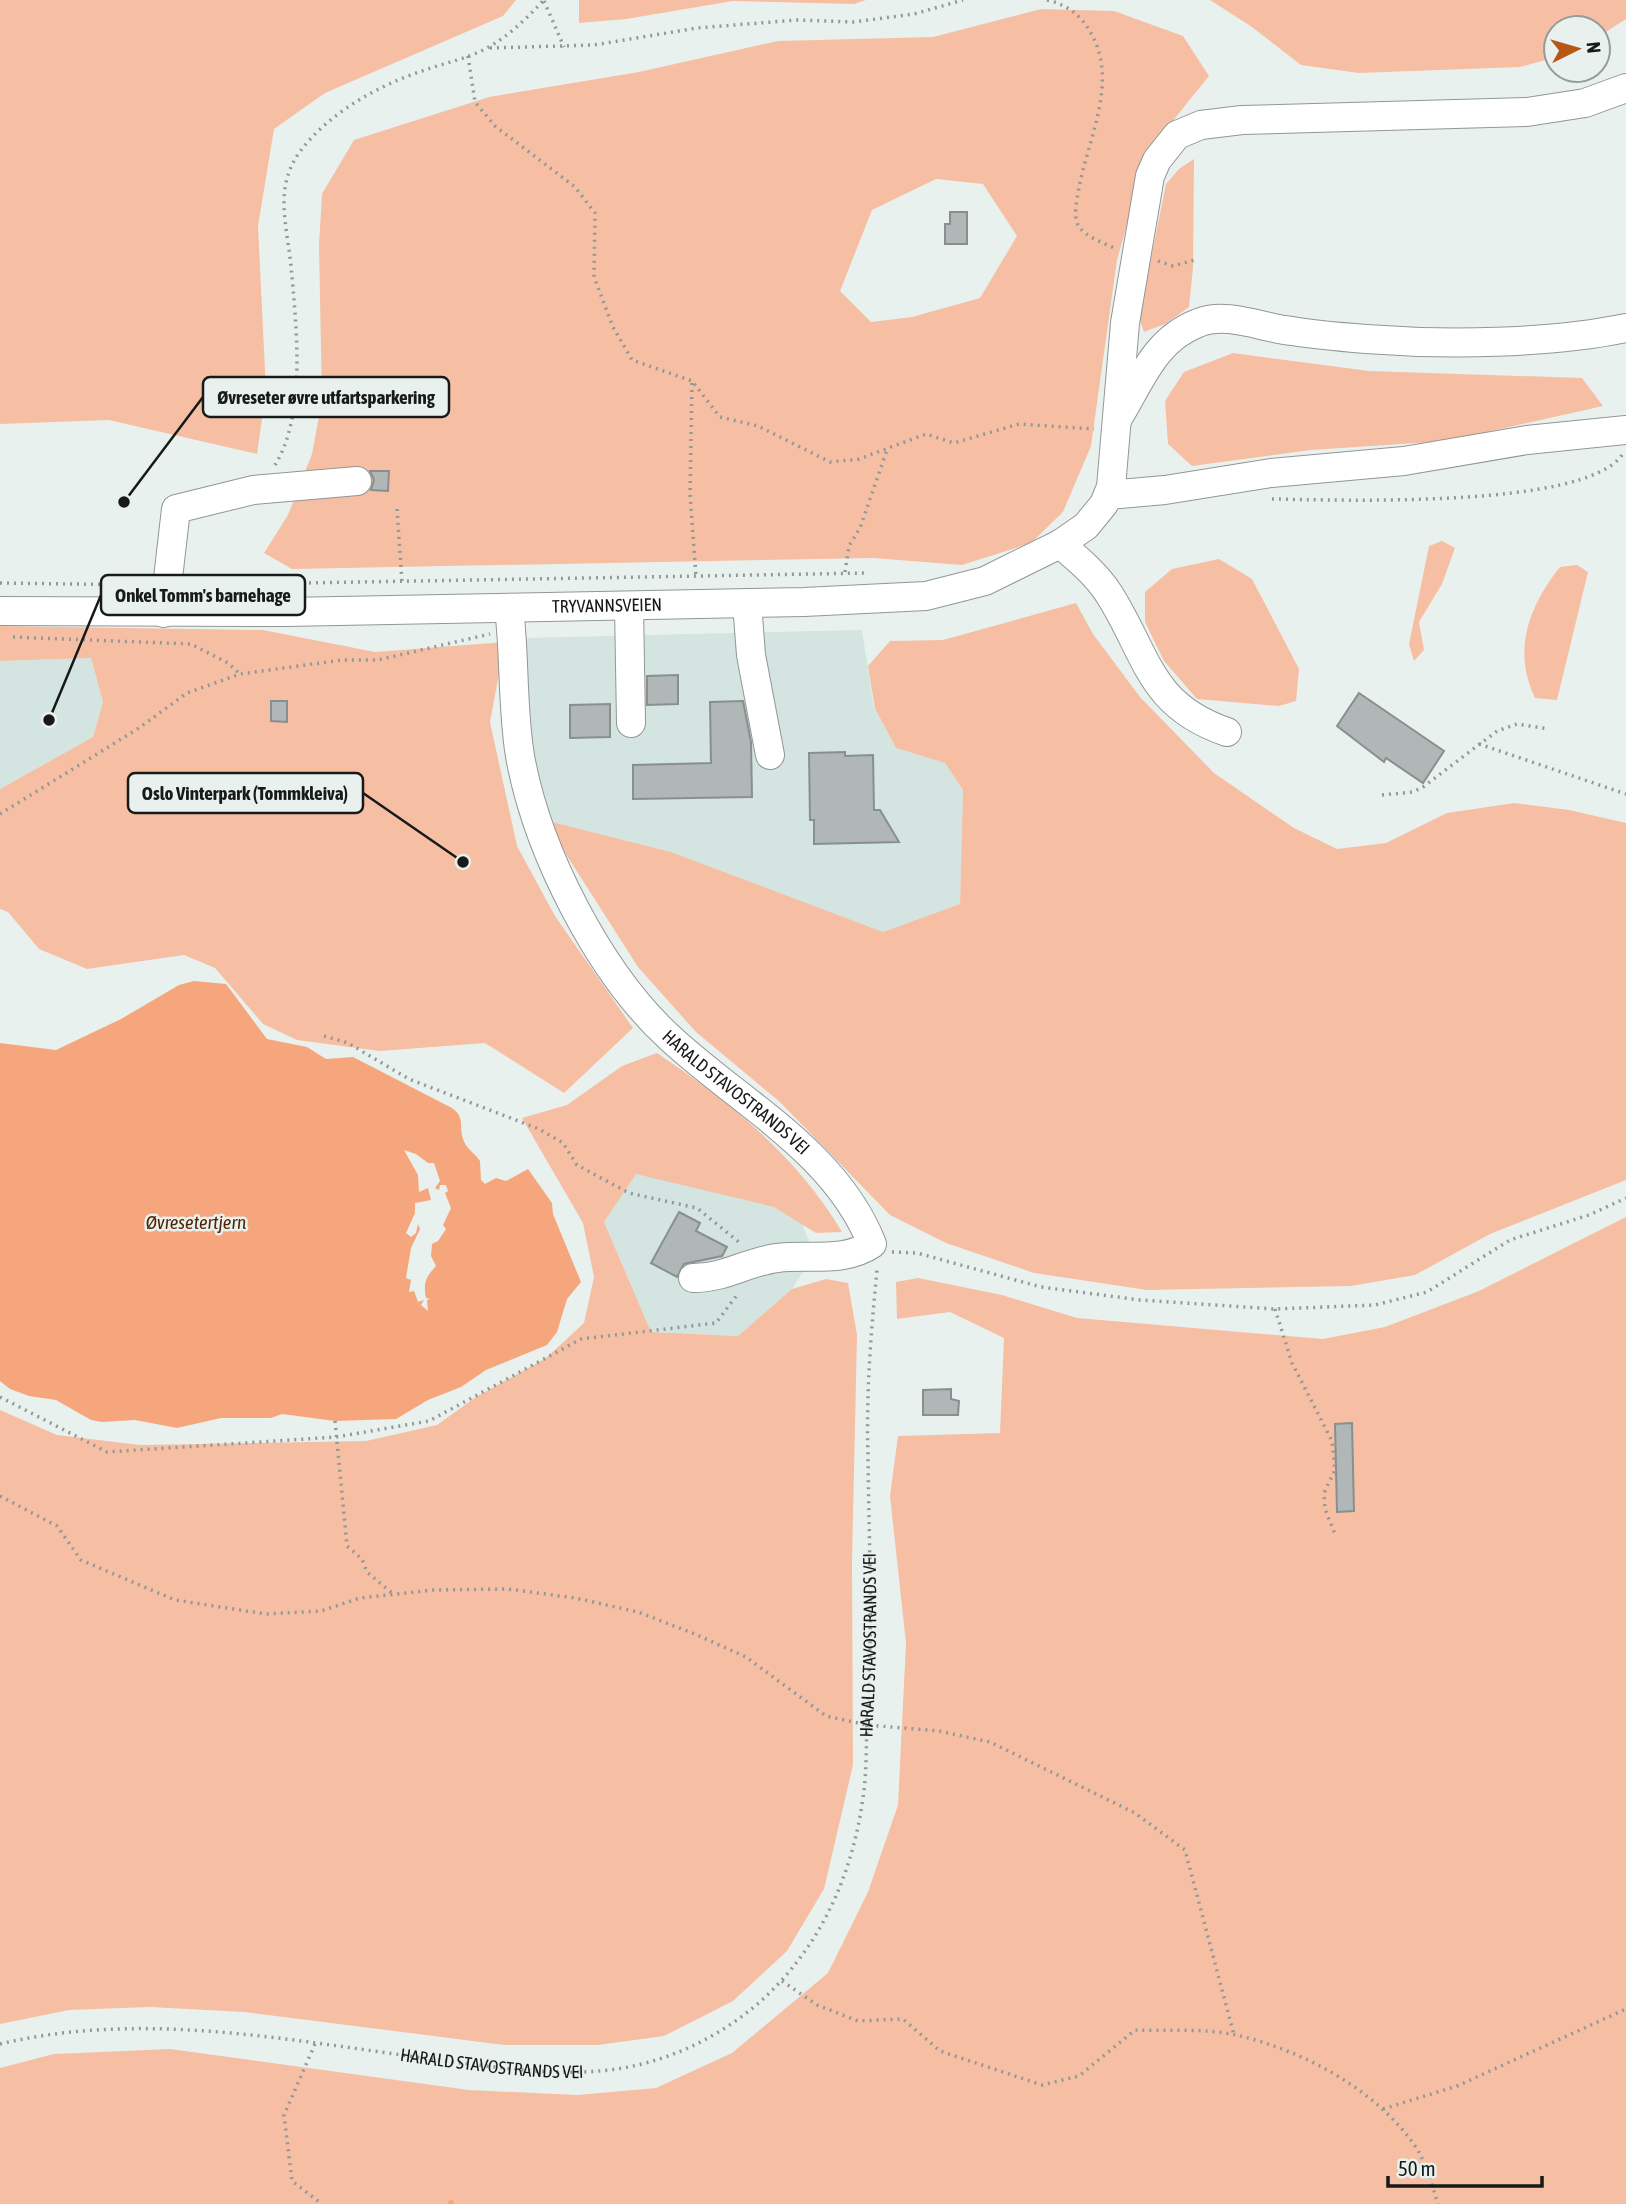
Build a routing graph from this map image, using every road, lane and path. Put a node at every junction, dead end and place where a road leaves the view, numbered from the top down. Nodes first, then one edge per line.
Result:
1 (544, 0) edge
2 (964, 0) edge
3 (1047, 0) edge
4 (1066, 0) edge
5 (1065, 6) junction
6 (564, 47) junction
7 (488, 48) junction
8 (468, 57) junction
9 (1626, 88) edge
10 (1135, 258) junction
11 (1198, 259) dead end
12 (1626, 328) edge
13 (692, 381) junction
14 (1114, 426) junction
15 (1626, 430) edge
16 (888, 447) junction
17 (1626, 450) edge
18 (357, 481) dead end
19 (258, 490) junction
20 (1108, 495) junction
21 (1262, 499) dead end
22 (397, 509) dead end
23 (1060, 544) junction
24 (845, 572) junction
25 (875, 573) dead end
26 (696, 576) junction
27 (402, 582) junction
28 (0, 583) edge
29 (165, 599) junction
30 (747, 603) junction
31 (629, 606) junction
32 (509, 608) junction
33 (5, 624) edge
34 (466, 637) dead end
35 (240, 674) junction
36 (631, 723) dead end
37 (1549, 729) dead end
38 (1227, 732) dead end
39 (1479, 744) junction
40 (770, 755) dead end
41 (1626, 794) edge
42 (1382, 795) dead end
43 (0, 814) edge
44 (324, 1037) dead end
45 (1626, 1198) edge
46 (874, 1248) junction
47 (763, 1261) junction
48 (693, 1278) dead end
49 (739, 1292) dead end
50 (1275, 1309) junction
51 (0, 1396) edge
52 (335, 1421) dead end
53 (337, 1437) junction
54 (0, 1496) edge
55 (1335, 1534) dead end
56 (393, 1594) junction
57 (867, 1725) junction
58 (782, 1981) junction
59 (1626, 2009) edge
60 (1234, 2035) junction
61 (315, 2043) junction
62 (0, 2044) edge
63 (1383, 2109) junction
64 (322, 2204) edge
65 (1438, 2204) edge

1 - 6 path
1 - 7 path
2 - 6 path
3 - 5 path
4 - 5 path
5 - 10 path
6 - 7 path
7 - 8 path
8 - 13 path
8 - 19 path
9 - 10 street
10 - 11 path
10 - 14 street
12 - 14 street
13 - 16 path
13 - 26 path
14 - 16 path
14 - 20 street
15 - 20 street
16 - 24 path
17 - 21 path
18 - 19 street
19 - 29 street
20 - 23 street, TRYVANNSVEIEN
22 - 27 path
23 - 30 street, TRYVANNSVEIEN
23 - 38 street
24 - 25 path
24 - 26 path
26 - 27 path
27 - 29 path
28 - 29 path
29 - 32 street, TRYVANNSVEIEN
29 - 33 street, TRYVANNSVEIEN
30 - 31 street, TRYVANNSVEIEN
30 - 40 street
31 - 32 street, TRYVANNSVEIEN
31 - 36 street
32 - 46 street, HARALD STAVOSTRANDS VEI
33 - 35 path
34 - 35 path
35 - 43 path
37 - 39 path
39 - 41 path
39 - 42 path
44 - 47 path
45 - 50 path
46 - 47 street
46 - 50 path
46 - 57 path, HARALD STAVOSTRANDS VEI
47 - 48 street
49 - 53 path
50 - 55 path
51 - 53 path
52 - 53 path
53 - 56 path
54 - 56 path
56 - 57 path
57 - 58 path, HARALD STAVOSTRANDS VEI
57 - 60 path
58 - 60 path
58 - 61 path, HARALD STAVOSTRANDS VEI
59 - 63 path
60 - 63 path
61 - 62 path, HARALD STAVOSTRANDS VEI
61 - 64 path
63 - 65 path

